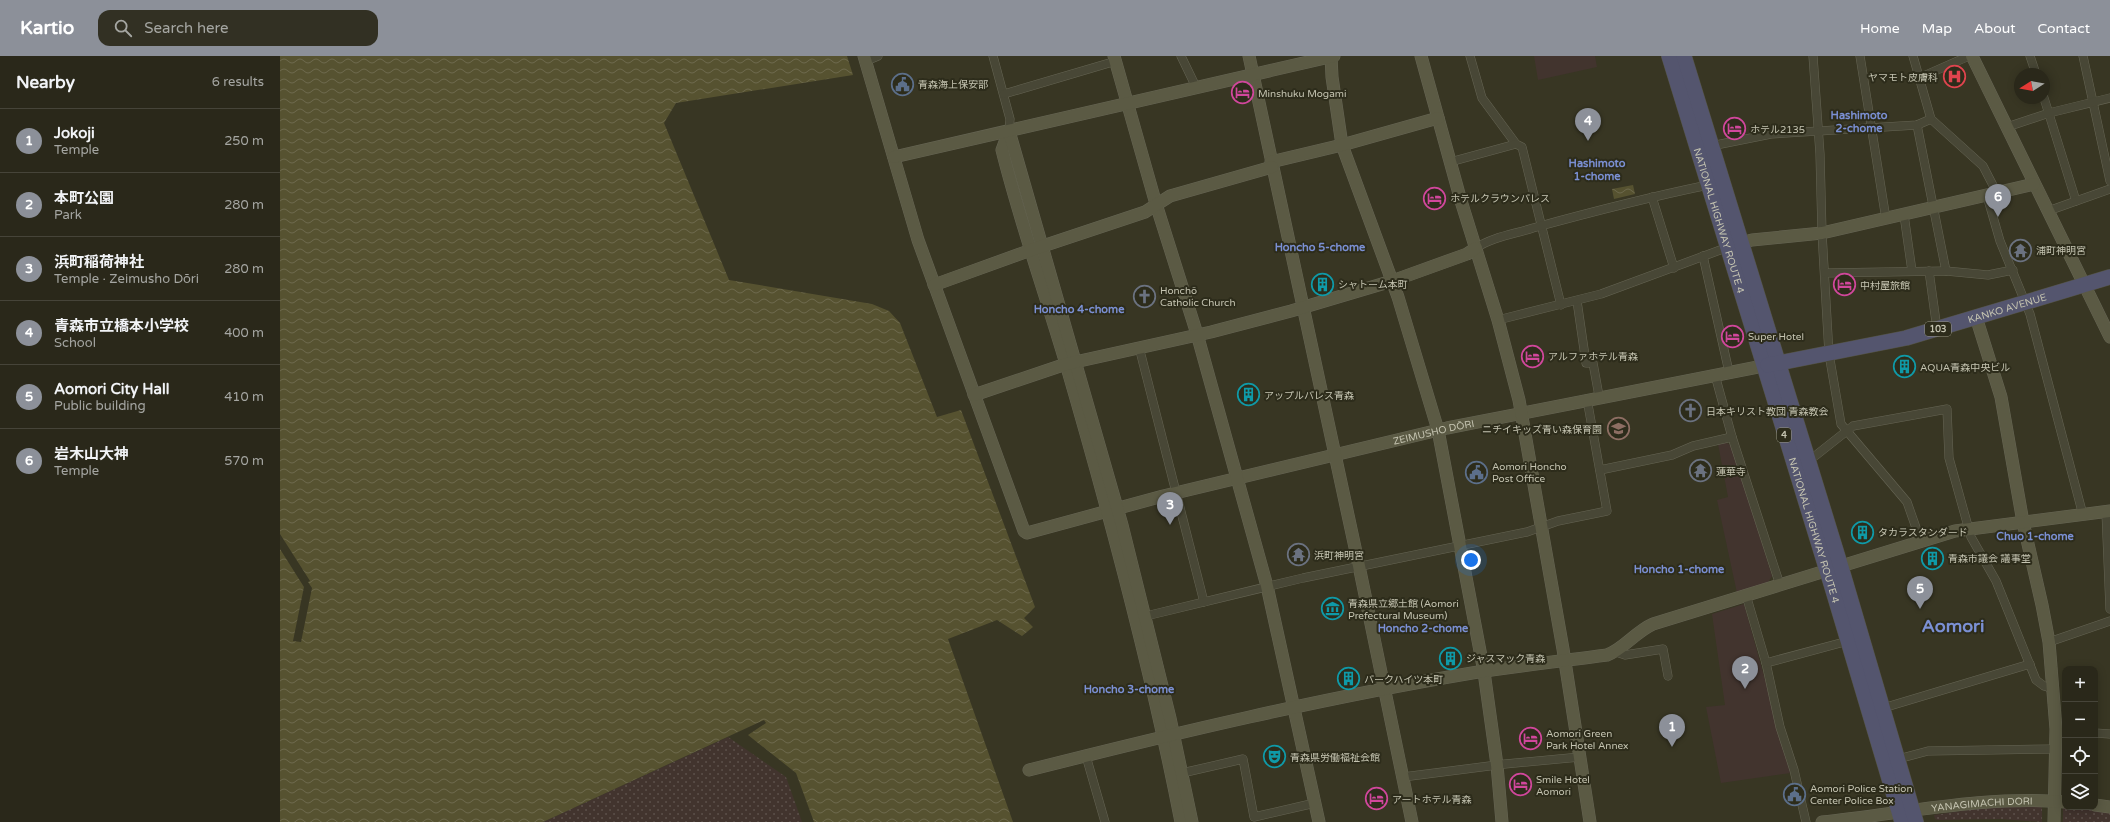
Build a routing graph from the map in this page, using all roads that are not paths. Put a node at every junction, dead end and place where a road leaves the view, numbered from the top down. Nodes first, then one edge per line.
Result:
1 (878, 56) edge
2 (993, 56) edge
3 (1181, 56) edge
4 (1248, 56) edge
5 (1332, 56) edge
6 (1421, 56) edge
7 (1470, 56) edge
8 (1669, 56) edge
9 (1684, 56) edge
10 (1813, 56) edge
11 (1860, 56) edge
12 (1914, 56) edge
13 (1970, 56) edge
14 (2030, 56) edge
15 (2083, 56) edge
16 (865, 58) edge
17 (1115, 58) edge
18 (2034, 68) edge
19 (1252, 75) junction
20 (1919, 78) junction
21 (1196, 87) junction
22 (1004, 94) junction
23 (2110, 98) edge
24 (2094, 102) junction
25 (1127, 103) junction
26 (2046, 104) edge
27 (2049, 113) junction
28 (1438, 118) junction
29 (1931, 119) junction
30 (1917, 125) junction
31 (2006, 127) junction
32 (1872, 128) junction
33 (1819, 130) junction
34 (1009, 131) junction
35 (1516, 144) junction
36 (1342, 145) junction
37 (1711, 146) junction
38 (894, 157) junction
39 (1450, 162) junction
40 (1271, 164) junction
41 (2110, 181) edge
42 (2034, 184) junction
43 (1708, 185) junction
44 (2110, 189) edge
45 (1992, 194) junction
46 (1652, 197) junction
47 (2076, 201) junction
48 (1156, 204) junction
49 (1934, 208) junction
50 (2048, 211) junction
51 (1904, 215) junction
52 (1886, 219) junction
53 (1542, 226) junction
54 (1822, 234) junction
55 (1734, 245) junction
56 (1036, 248) junction
57 (1476, 248) junction
58 (1703, 256) junction
59 (1674, 268) junction
60 (2014, 270) junction
61 (1912, 271) junction
62 (1929, 271) junction
63 (1946, 271) junction
64 (1825, 273) junction
65 (2110, 277) edge
66 (1392, 281) junction
67 (934, 285) junction
68 (2084, 285) junction
69 (1577, 301) junction
70 (2026, 302) junction
71 (1561, 305) junction
72 (1302, 307) junction
73 (1976, 317) junction
74 (1498, 320) junction
75 (1937, 329) junction
76 (1197, 334) junction
77 (2110, 335) edge
78 (1139, 346) junction
79 (1829, 354) junction
80 (1071, 363) junction
81 (1770, 365) junction
82 (1729, 372) junction
83 (1715, 375) junction
84 (974, 395) junction
85 (1599, 396) junction
86 (1587, 399) junction
87 (1521, 412) junction
88 (1438, 430) junction
89 (1847, 432) junction
90 (1732, 437) junction
91 (1335, 453) junction
92 (1807, 458) junction
93 (1600, 470) junction
94 (1236, 478) junction
95 (1177, 493) junction
96 (1112, 509) junction
97 (2108, 512) edge
98 (2083, 515) junction
99 (2023, 522) junction
100 (1542, 527) junction
101 (1969, 528) junction
102 (1921, 542) junction
103 (1460, 545) junction
104 (1359, 566) junction
105 (1834, 569) junction
106 (1780, 585) junction
107 (1267, 586) junction
108 (1746, 596) junction
109 (1204, 602) junction
110 (2110, 609) edge
111 (1146, 616) junction
112 (2110, 621) edge
113 (1848, 641) junction
114 (2049, 642) junction
115 (1616, 652) junction
116 (1565, 661) junction
117 (1766, 662) junction
118 (2030, 664) junction
119 (1484, 672) junction
120 (1668, 676) dead end
121 (2054, 689) junction
122 (1385, 690) junction
123 (1295, 708) junction
124 (1883, 708) junction
125 (2060, 730) edge
126 (2098, 733) edge
127 (2110, 734) edge
128 (1168, 736) junction
129 (2055, 749) junction
130 (1086, 756) junction
131 (1580, 757) junction
132 (1898, 759) junction
133 (1497, 765) junction
134 (1029, 770) dead end
135 (1182, 773) junction
136 (1403, 777) junction
137 (2059, 802) edge
138 (1315, 804) junction
139 (2098, 805) edge
140 (2110, 807) edge
141 (1908, 817) edge
142 (1105, 822) edge
143 (1181, 822) edge
144 (1192, 822) edge
145 (1319, 822) edge
146 (1412, 822) edge
147 (1502, 822) edge
148 (1590, 822) edge
149 (1806, 822) edge
150 (1822, 822) edge
151 (2054, 822) edge

1 - 16 street
2 - 22 street
3 - 21 street
4 - 19 street
5 - 19 street
5 - 36 street
6 - 28 street
7 - 35 street
8 - 43 highway, NATIONAL HIGHWAY ROUTE 4 / 4
9 - 37 highway, NATIONAL HIGHWAY ROUTE 4 / 4
10 - 33 street
11 - 32 street
12 - 20 street
13 - 20 street
13 - 31 street
14 - 18 street
15 - 24 street
16 - 38 street, ZEIMUSHO DŌRI
17 - 22 street
17 - 25 street
19 - 21 street
19 - 40 street
20 - 29 street
21 - 25 street
22 - 34 street
23 - 24 street
24 - 27 street
24 - 41 street
25 - 34 street
25 - 48 street
26 - 27 street
27 - 31 street
27 - 47 street
28 - 36 street
28 - 39 street
29 - 30 street
29 - 45 street
30 - 32 street
30 - 49 street
31 - 42 street
32 - 33 street
32 - 52 street
33 - 37 street
33 - 54 street
34 - 38 street
34 - 56 street
35 - 39 street
35 - 53 street
36 - 40 street
36 - 66 street
37 - 55 highway, NATIONAL HIGHWAY ROUTE 4 / 4
38 - 67 street, ZEIMUSHO DŌRI
39 - 57 street
40 - 48 street
40 - 72 street
42 - 45 street
42 - 50 street
43 - 46 street
43 - 55 highway, NATIONAL HIGHWAY ROUTE 4 / 4
44 - 47 street
45 - 49 street
45 - 60 street
46 - 53 street
46 - 59 street
47 - 50 street
48 - 56 street
48 - 76 street
49 - 51 street
49 - 63 street
50 - 68 street
51 - 52 street
51 - 61 street
52 - 54 street
53 - 57 street
53 - 71 street
54 - 55 street
54 - 64 street
55 - 58 street
55 - 81 highway, NATIONAL HIGHWAY ROUTE 4 / 4
56 - 67 street
56 - 80 street
57 - 66 street
57 - 74 street
58 - 59 street
58 - 82 street
59 - 69 street
60 - 63 street
60 - 70 street
61 - 62 street
61 - 64 street
62 - 63 street
62 - 75 street
64 - 79 street
65 - 68 highway, KANKO AVENUE / 103
66 - 72 street
66 - 88 street
67 - 84 street, ZEIMUSHO DŌRI
68 - 70 highway, KANKO AVENUE / 103
68 - 77 street
69 - 71 street
69 - 85 street
70 - 73 highway, KANKO AVENUE / 103
70 - 98 street
71 - 74 street
72 - 76 street
72 - 91 street
73 - 75 highway, KANKO AVENUE / 103
73 - 99 street
74 - 87 street
75 - 79 highway, KANKO AVENUE / 103
76 - 78 street
76 - 94 street
78 - 80 street
78 - 95 street
79 - 81 highway, KANKO AVENUE / 103
79 - 89 street
80 - 84 street
80 - 96 street
81 - 82 street, ZEIMUSHO DŌRI
81 - 92 highway, NATIONAL HIGHWAY ROUTE 4 / 4
81 - 105 highway, NATIONAL HIGHWAY ROUTE 4 / 4
82 - 83 street, ZEIMUSHO DŌRI
83 - 85 street, ZEIMUSHO DŌRI
83 - 90 street
84 - 96 street, ZEIMUSHO DŌRI
85 - 86 street, ZEIMUSHO DŌRI
86 - 87 street, ZEIMUSHO DŌRI
86 - 93 street
87 - 88 street, ZEIMUSHO DŌRI
87 - 100 street
88 - 91 street, ZEIMUSHO DŌRI
88 - 103 street
89 - 92 street
89 - 101 street
89 - 102 street
90 - 93 street
90 - 106 street
91 - 94 street, ZEIMUSHO DŌRI
91 - 104 street
92 - 105 highway, NATIONAL HIGHWAY ROUTE 4 / 4
93 - 100 street
94 - 95 street, ZEIMUSHO DŌRI
94 - 107 street
95 - 96 street, ZEIMUSHO DŌRI
95 - 109 street
96 - 111 street
96 - 128 street
97 - 98 street
97 - 110 street
98 - 99 street
99 - 101 street
99 - 114 street
100 - 103 street
100 - 116 street
101 - 102 street
101 - 118 street
102 - 105 street
103 - 104 street
103 - 119 street
104 - 107 street
104 - 122 street
105 - 106 street
105 - 113 highway, NATIONAL HIGHWAY ROUTE 4 / 4
105 - 124 highway, NATIONAL HIGHWAY ROUTE 4 / 4
106 - 108 street
107 - 109 street
107 - 123 street
108 - 115 street
108 - 117 street
109 - 111 street
111 - 128 street
112 - 114 street
113 - 117 street
113 - 141 highway, NATIONAL HIGHWAY ROUTE 4 / 4
114 - 121 street
115 - 116 street
115 - 120 street
116 - 119 street
116 - 131 street
117 - 149 street
118 - 121 street
118 - 124 street
119 - 122 street
119 - 133 street
121 - 125 street
122 - 123 street
122 - 136 street
123 - 128 street
123 - 138 street
124 - 132 highway, NATIONAL HIGHWAY ROUTE 4 / 4
125 - 129 street
126 - 127 street
128 - 130 street
128 - 135 street
128 - 143 street
129 - 132 street
129 - 137 street
130 - 134 street
130 - 142 street
131 - 133 street
131 - 148 street
132 - 141 highway, NATIONAL HIGHWAY ROUTE 4 / 4
133 - 136 street
133 - 147 street
135 - 138 street
135 - 144 street
136 - 146 street
137 - 141 street, YANAGIMACHI DORI
137 - 151 street
138 - 145 street
139 - 140 street
141 - 150 street, YANAGIMACHI DORI

